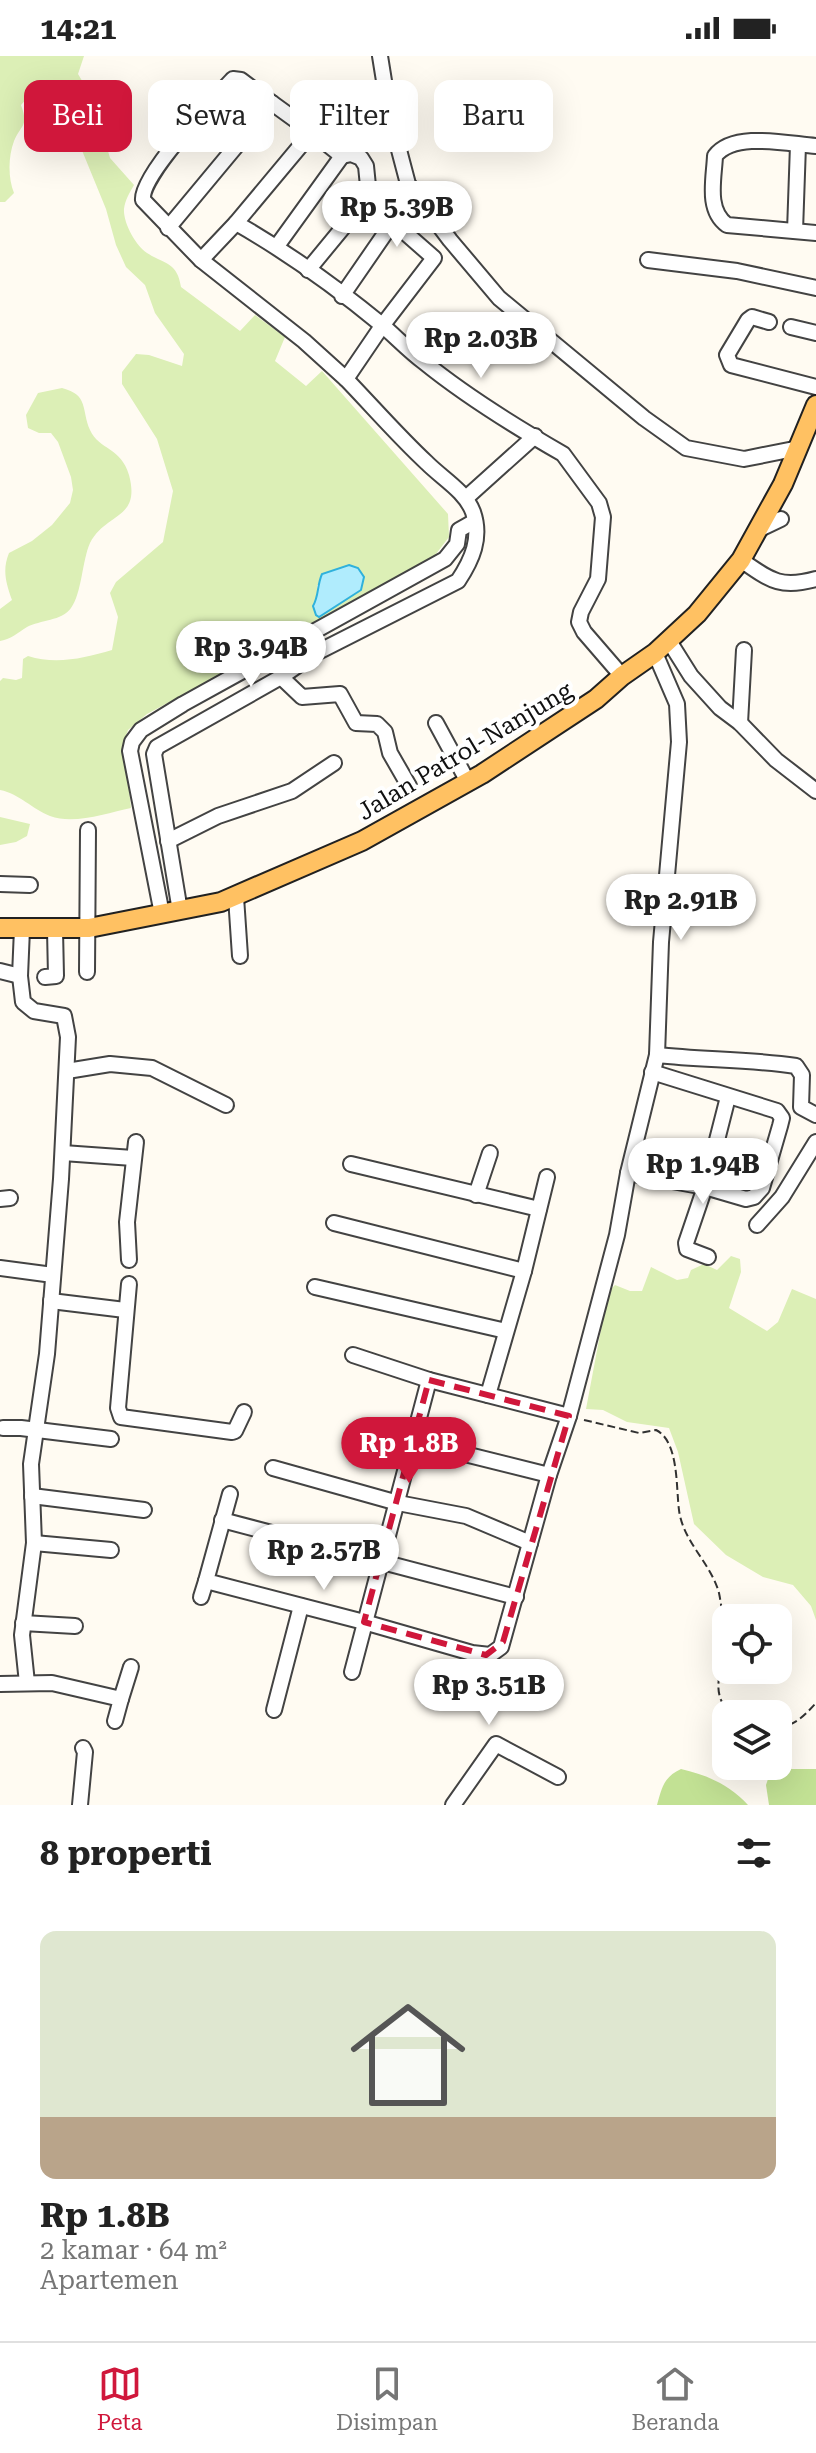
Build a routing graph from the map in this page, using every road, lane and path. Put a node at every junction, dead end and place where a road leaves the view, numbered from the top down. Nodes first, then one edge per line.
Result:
1 (380, 56) edge
2 (798, 145) junction
3 (816, 146) edge
4 (169, 152) edge
5 (231, 152) edge
6 (295, 152) edge
7 (337, 152) edge
8 (342, 156) junction
9 (369, 196) junction
10 (393, 222) junction
11 (236, 223) junction
12 (168, 228) junction
13 (795, 231) junction
14 (816, 233) edge
15 (277, 246) junction
16 (201, 260) junction
17 (648, 260) dead end
18 (308, 270) junction
19 (816, 288) edge
20 (342, 296) junction
21 (769, 322) dead end
22 (382, 326) junction
23 (791, 327) dead end
24 (816, 333) edge
25 (346, 379) junction
26 (816, 387) edge
27 (816, 405) edge
28 (535, 436) junction
29 (799, 448) junction
30 (466, 498) junction
31 (781, 519) dead end
32 (475, 521) junction
33 (758, 530) junction
34 (741, 560) junction
35 (816, 579) edge
36 (662, 647) junction
37 (744, 650) dead end
38 (622, 676) junction
39 (281, 677) junction
40 (436, 723) dead end
41 (740, 723) junction
42 (334, 763) dead end
43 (468, 782) junction
44 (409, 786) dead end
45 (816, 791) edge
46 (88, 830) dead end
47 (168, 841) junction
48 (0, 884) edge
49 (30, 885) dead end
50 (236, 897) junction
51 (171, 912) junction
52 (0, 928) edge
53 (89, 928) junction
54 (22, 929) junction
55 (55, 930) junction
56 (240, 956) dead end
57 (0, 971) edge
58 (87, 972) dead end
59 (20, 976) junction
60 (45, 977) dead end
61 (657, 1055) junction
62 (67, 1071) junction
63 (652, 1072) junction
64 (728, 1097) junction
65 (226, 1105) dead end
66 (816, 1115) edge
67 (136, 1142) dead end
68 (816, 1142) edge
69 (63, 1153) junction
70 (490, 1153) dead end
71 (137, 1162) junction
72 (351, 1164) dead end
73 (769, 1168) junction
74 (798, 1170) junction
75 (628, 1173) junction
76 (547, 1177) dead end
77 (705, 1187) junction
78 (476, 1195) junction
79 (539, 1209) junction
80 (334, 1223) dead end
81 (757, 1225) dead end
82 (708, 1257) dead end
83 (129, 1260) dead end
84 (0, 1268) edge
85 (524, 1271) junction
86 (53, 1275) junction
87 (129, 1284) dead end
88 (315, 1287) dead end
89 (51, 1301) junction
90 (125, 1310) junction
91 (506, 1331) junction
92 (353, 1355) dead end
93 (429, 1380) junction
94 (488, 1395) junction
95 (244, 1412) dead end
96 (569, 1416) junction
97 (3, 1428) dead end
98 (360, 1428) dead end
99 (37, 1432) junction
100 (111, 1439) dead end
101 (413, 1441) junction
102 (273, 1468) dead end
103 (549, 1475) junction
104 (230, 1494) dead end
105 (32, 1496) junction
106 (398, 1503) junction
107 (144, 1510) dead end
108 (222, 1520) junction
109 (34, 1543) junction
110 (530, 1543) junction
111 (111, 1550) dead end
112 (382, 1563) junction
113 (206, 1581) junction
114 (201, 1597) dead end
115 (516, 1597) junction
116 (301, 1606) junction
117 (364, 1622) junction
118 (23, 1623) junction
119 (75, 1626) dead end
120 (131, 1667) dead end
121 (352, 1672) dead end
122 (27, 1683) junction
123 (0, 1684) edge
124 (121, 1699) junction
125 (724, 1700) edge
126 (816, 1703) edge
127 (274, 1710) dead end
128 (115, 1721) dead end
129 (792, 1724) edge
130 (83, 1748) dead end
131 (558, 1777) dead end
132 (80, 1805) edge
133 (453, 1805) edge

1 - 29 street
2 - 3 street
2 - 13 street
2 - 13 street
4 - 12 street
5 - 12 street
6 - 11 street
7 - 8 street
8 - 9 street
8 - 15 street
9 - 10 street
9 - 18 street
10 - 20 street
10 - 22 street
11 - 15 street
11 - 16 street
12 - 16 street
13 - 14 street
15 - 18 street
16 - 25 street
17 - 19 street
18 - 20 street
20 - 22 street
21 - 26 street
22 - 25 street
22 - 28 street
23 - 24 street
25 - 30 street
27 - 29 main road, Jalan Patrol-Nanjung
28 - 30 street
28 - 38 street
29 - 33 main road, Jalan Patrol-Nanjung
30 - 32 street
31 - 33 street
32 - 39 street
32 - 51 street
33 - 34 main road, Jalan Patrol-Nanjung
34 - 35 street
34 - 36 main road, Jalan Patrol-Nanjung
36 - 38 main road, Jalan Patrol-Nanjung
36 - 41 street
36 - 61 street
37 - 41 street
38 - 43 main road, Jalan Patrol-Nanjung
39 - 44 street
39 - 47 street
40 - 43 street
41 - 45 street
42 - 47 street
43 - 50 main road, Jalan Patrol-Nanjung
46 - 53 street
47 - 51 street
48 - 49 street
50 - 51 main road, Jalan Patrol-Nanjung
50 - 56 street
51 - 53 main road, Jalan Patrol-Nanjung
52 - 54 main road, Jalan Patrol-Nanjung
53 - 55 main road, Jalan Patrol-Nanjung
53 - 58 street
54 - 55 main road, Jalan Patrol-Nanjung
54 - 59 street
55 - 60 street
57 - 59 street
59 - 62 street
61 - 63 street
61 - 66 street
62 - 65 street
62 - 69 street
63 - 64 street
63 - 75 street
64 - 73 street
64 - 77 street
67 - 71 street
68 - 74 street
69 - 71 street
69 - 86 street
70 - 78 street
71 - 83 street
72 - 78 street
73 - 74 street
73 - 77 street
74 - 81 street
75 - 77 street
75 - 96 street
76 - 79 street
77 - 82 street
78 - 79 street
79 - 85 street
80 - 85 street
84 - 86 street
85 - 91 street
86 - 89 street
87 - 90 street
88 - 91 street
89 - 90 street
89 - 99 street
90 - 95 street
91 - 94 street
92 - 93 street
93 - 94 street
93 - 101 street
94 - 96 street
96 - 103 street
96 - 125 path
97 - 99 street
98 - 101 street
99 - 100 street
99 - 105 street
101 - 103 street
101 - 106 street
102 - 106 street
103 - 110 street
104 - 108 street
105 - 107 street
105 - 109 street
106 - 110 street
106 - 112 street
108 - 112 street
108 - 113 street
109 - 111 street
109 - 118 street
110 - 115 street
112 - 115 street
112 - 117 street
113 - 114 street
113 - 116 street
115 - 117 street
116 - 117 street
116 - 127 street
117 - 121 street
118 - 119 street
118 - 122 street
120 - 124 street
122 - 123 street
122 - 124 street
124 - 128 street
126 - 129 path
130 - 132 street
131 - 133 street

